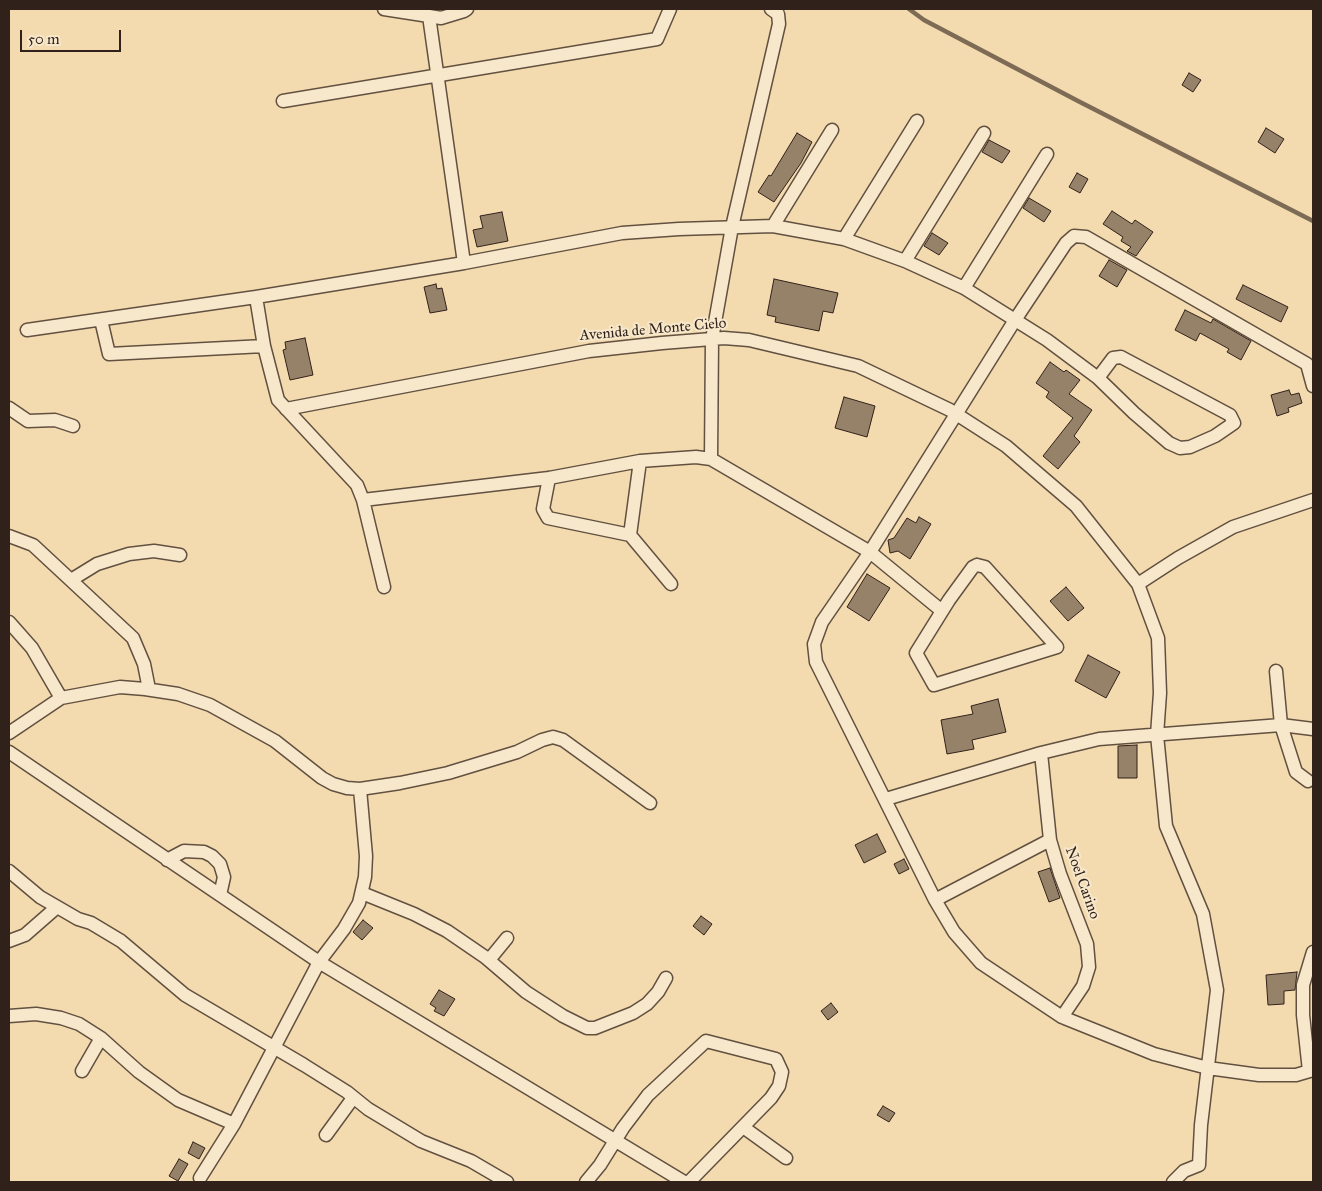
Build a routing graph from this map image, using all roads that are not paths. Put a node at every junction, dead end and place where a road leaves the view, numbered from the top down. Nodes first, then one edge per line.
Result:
1 (384, 9) edge
2 (467, 9) edge
3 (670, 9) edge
4 (771, 9) edge
5 (429, 16) junction
6 (438, 75) junction
7 (283, 101) dead end
8 (917, 122) dead end
9 (832, 130) dead end
10 (984, 133) dead end
11 (1047, 154) dead end
12 (773, 226) junction
13 (732, 228) junction
14 (844, 239) junction
15 (905, 261) junction
16 (464, 263) junction
17 (964, 288) junction
18 (256, 297) junction
19 (101, 320) junction
20 (1015, 320) junction
21 (27, 330) dead end
22 (712, 339) junction
23 (264, 346) junction
24 (1098, 378) junction
25 (1313, 386) edge
26 (9, 408) edge
27 (286, 409) junction
28 (957, 414) junction
29 (73, 426) dead end
30 (711, 459) junction
31 (640, 461) junction
32 (550, 478) junction
33 (362, 500) junction
34 (1313, 500) edge
35 (630, 535) junction
36 (9, 536) edge
37 (870, 552) junction
38 (180, 555) dead end
39 (71, 580) junction
40 (671, 584) dead end
41 (1138, 584) junction
42 (384, 588) dead end
43 (942, 611) junction
44 (9, 622) edge
45 (1276, 671) dead end
46 (149, 689) junction
47 (61, 698) junction
48 (1281, 725) junction
49 (1313, 729) edge
50 (9, 733) edge
51 (1157, 736) junction
52 (9, 752) edge
53 (1041, 753) junction
54 (1308, 780) dead end
55 (360, 788) junction
56 (886, 799) junction
57 (650, 803) dead end
58 (1050, 840) junction
59 (167, 860) junction
60 (9, 871) edge
61 (362, 893) junction
62 (220, 895) junction
63 (936, 900) junction
64 (57, 906) junction
65 (507, 938) dead end
66 (9, 941) edge
67 (1313, 952) edge
68 (489, 960) junction
69 (319, 962) junction
70 (666, 978) dead end
71 (9, 1016) edge
72 (1062, 1017) junction
73 (101, 1038) junction
74 (273, 1047) junction
75 (1208, 1068) junction
76 (82, 1071) dead end
77 (1311, 1071) edge
78 (353, 1098) junction
79 (234, 1124) junction
80 (743, 1127) junction
81 (326, 1135) dead end
82 (615, 1141) junction
83 (786, 1158) dead end
84 (200, 1178) dead end
85 (508, 1182) edge
86 (586, 1182) edge
87 (684, 1182) edge
88 (689, 1182) edge
89 (1173, 1182) edge

1 - 5 street
2 - 5 street
3 - 6 street
4 - 13 street
5 - 6 street
6 - 7 street
6 - 16 street
8 - 14 street
9 - 12 street
10 - 15 street
11 - 17 street
12 - 13 street
12 - 14 street
13 - 16 street
13 - 22 street
14 - 15 street
15 - 17 street
16 - 18 street
17 - 20 street
18 - 19 street
18 - 23 street
19 - 21 street
19 - 23 street
20 - 24 street
20 - 25 street
20 - 28 street
22 - 27 street, Avenida de Monte Cielo
22 - 28 street, Avenida de Monte Cielo
22 - 30 street
23 - 27 street
24 - 24 street
26 - 29 street
27 - 33 street
28 - 37 street
28 - 41 street, Avenida de Monte Cielo
30 - 31 street
30 - 37 street
31 - 32 street
31 - 35 street
32 - 33 street
32 - 35 street
33 - 42 street
34 - 41 street
35 - 40 street
36 - 39 street
37 - 43 street
37 - 56 street
38 - 39 street
39 - 46 street
41 - 51 street, Avenida de Monte Cielo
43 - 43 street
44 - 47 street
45 - 48 street
46 - 47 street
46 - 55 street
47 - 50 street
48 - 49 street
48 - 51 street
48 - 54 street
51 - 53 street
51 - 75 street, Avenida de Monte Cielo
52 - 59 street
53 - 56 street
53 - 58 street, Noel Carino
55 - 57 street
55 - 61 street
56 - 63 street
58 - 63 street
58 - 72 street, Noel Carino
59 - 62 street
59 - 62 street
60 - 64 street
61 - 68 street
61 - 69 street
62 - 69 street
63 - 72 street
64 - 66 street
64 - 74 street
65 - 68 street
67 - 77 street
68 - 70 street
69 - 74 street
69 - 82 street
71 - 73 street
72 - 75 street
73 - 76 street
73 - 79 street
74 - 78 street
74 - 79 street
75 - 77 street
75 - 89 street, Avenida de Monte Cielo
78 - 81 street
78 - 85 street
79 - 84 street
80 - 82 street
80 - 83 street
80 - 88 street
82 - 86 street
82 - 87 street

